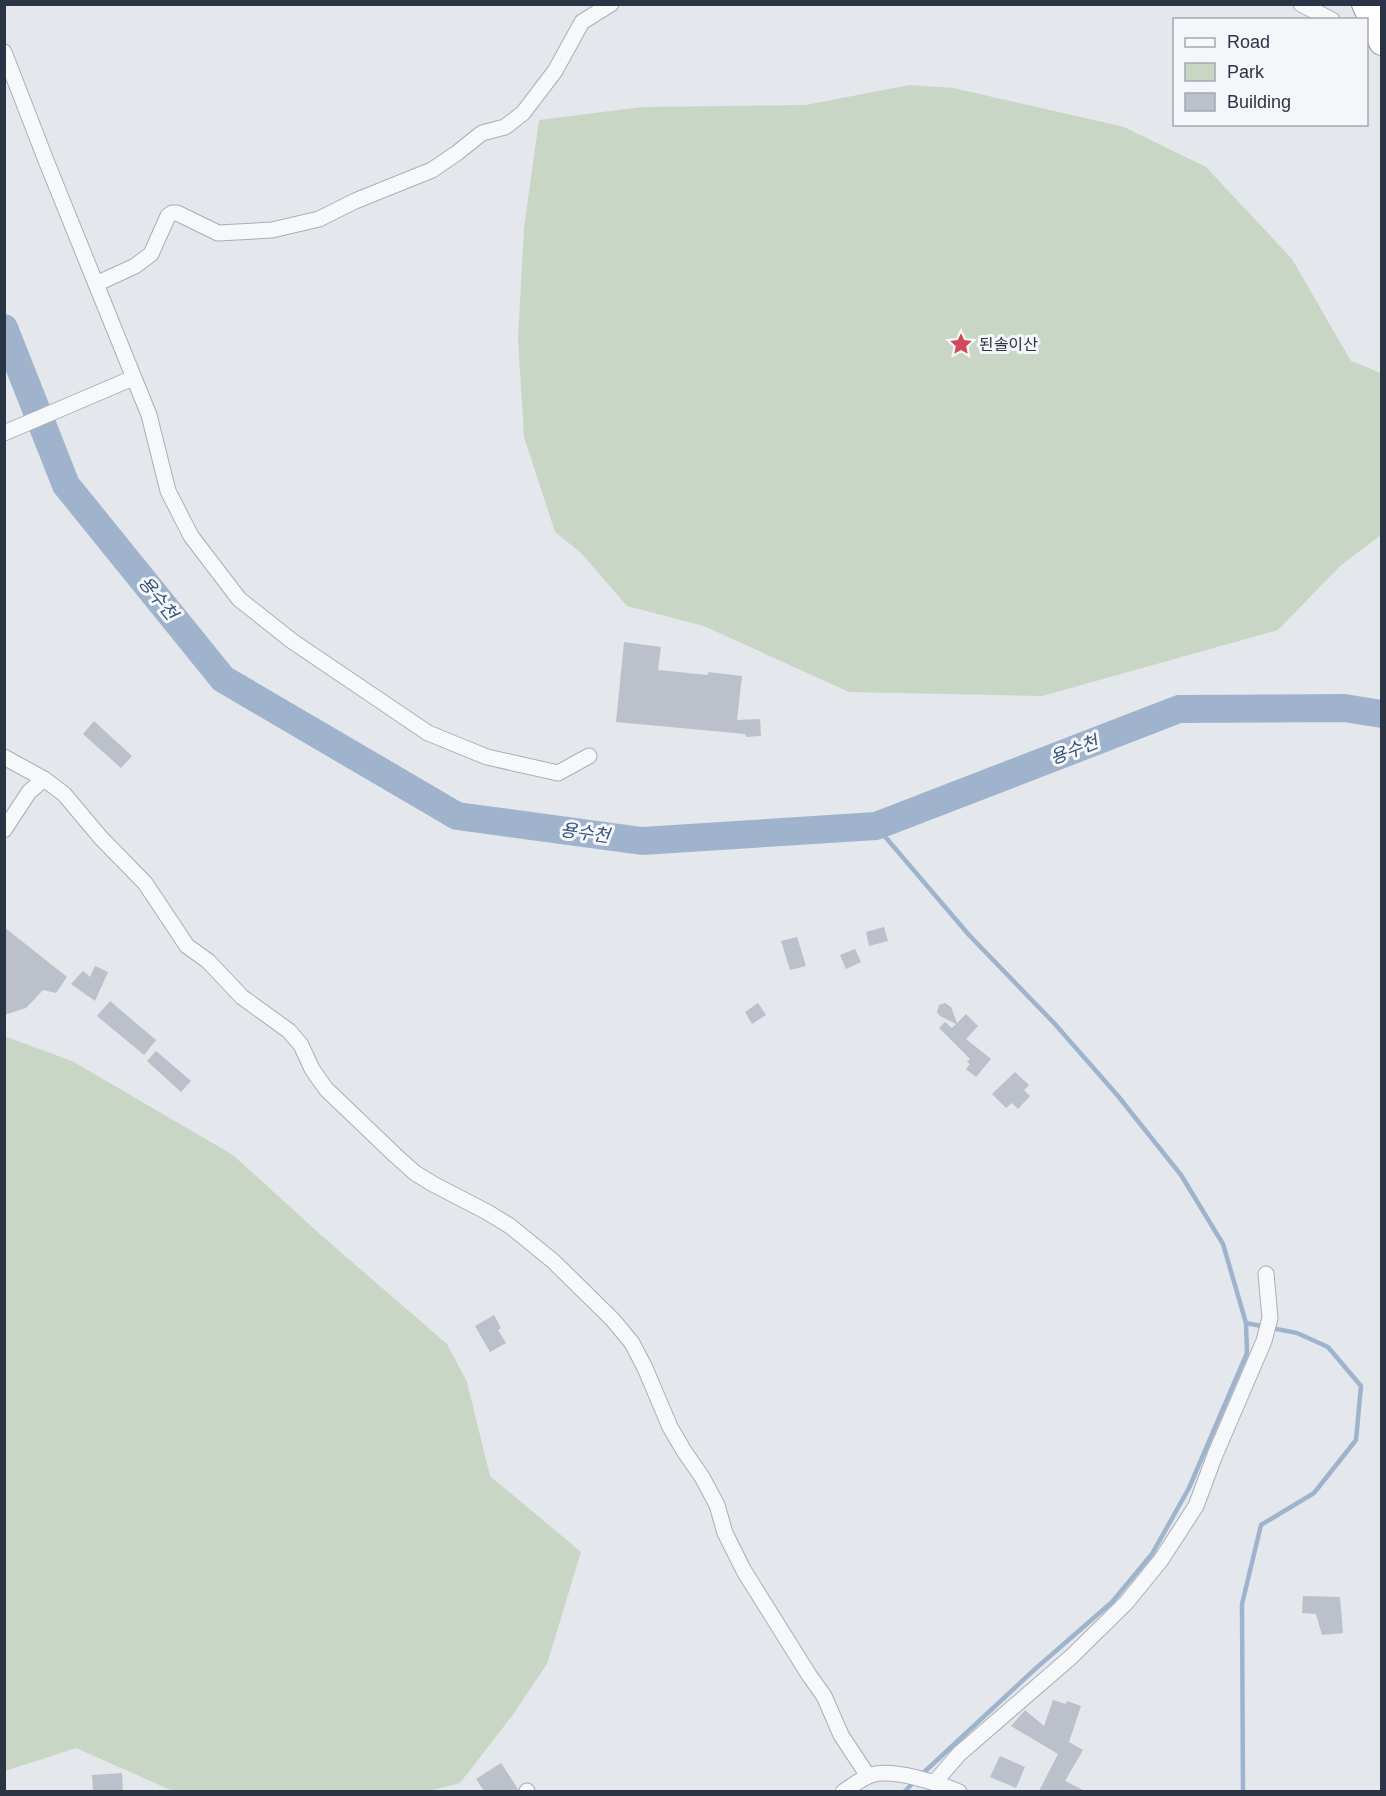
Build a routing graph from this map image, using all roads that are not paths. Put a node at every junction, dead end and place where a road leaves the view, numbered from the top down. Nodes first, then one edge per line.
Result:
1 (611, 4) edge
2 (1301, 4) edge
3 (1365, 4) edge
4 (1328, 18) edge
5 (1382, 42) edge
6 (4, 52) edge
7 (96, 284) junction
8 (133, 378) junction
9 (4, 434) edge
10 (589, 756) dead end
11 (4, 757) edge
12 (44, 779) junction
13 (4, 830) edge
14 (1266, 1274) dead end
15 (868, 1776) junction
16 (933, 1781) junction
17 (843, 1791) edge
18 (959, 1791) edge

1 - 7 street
2 - 4 street
3 - 5 highway
6 - 7 street
7 - 8 street
8 - 9 street
8 - 10 street
11 - 12 street
12 - 13 street
12 - 15 street
14 - 16 street
15 - 16 street
15 - 17 street
16 - 18 street

